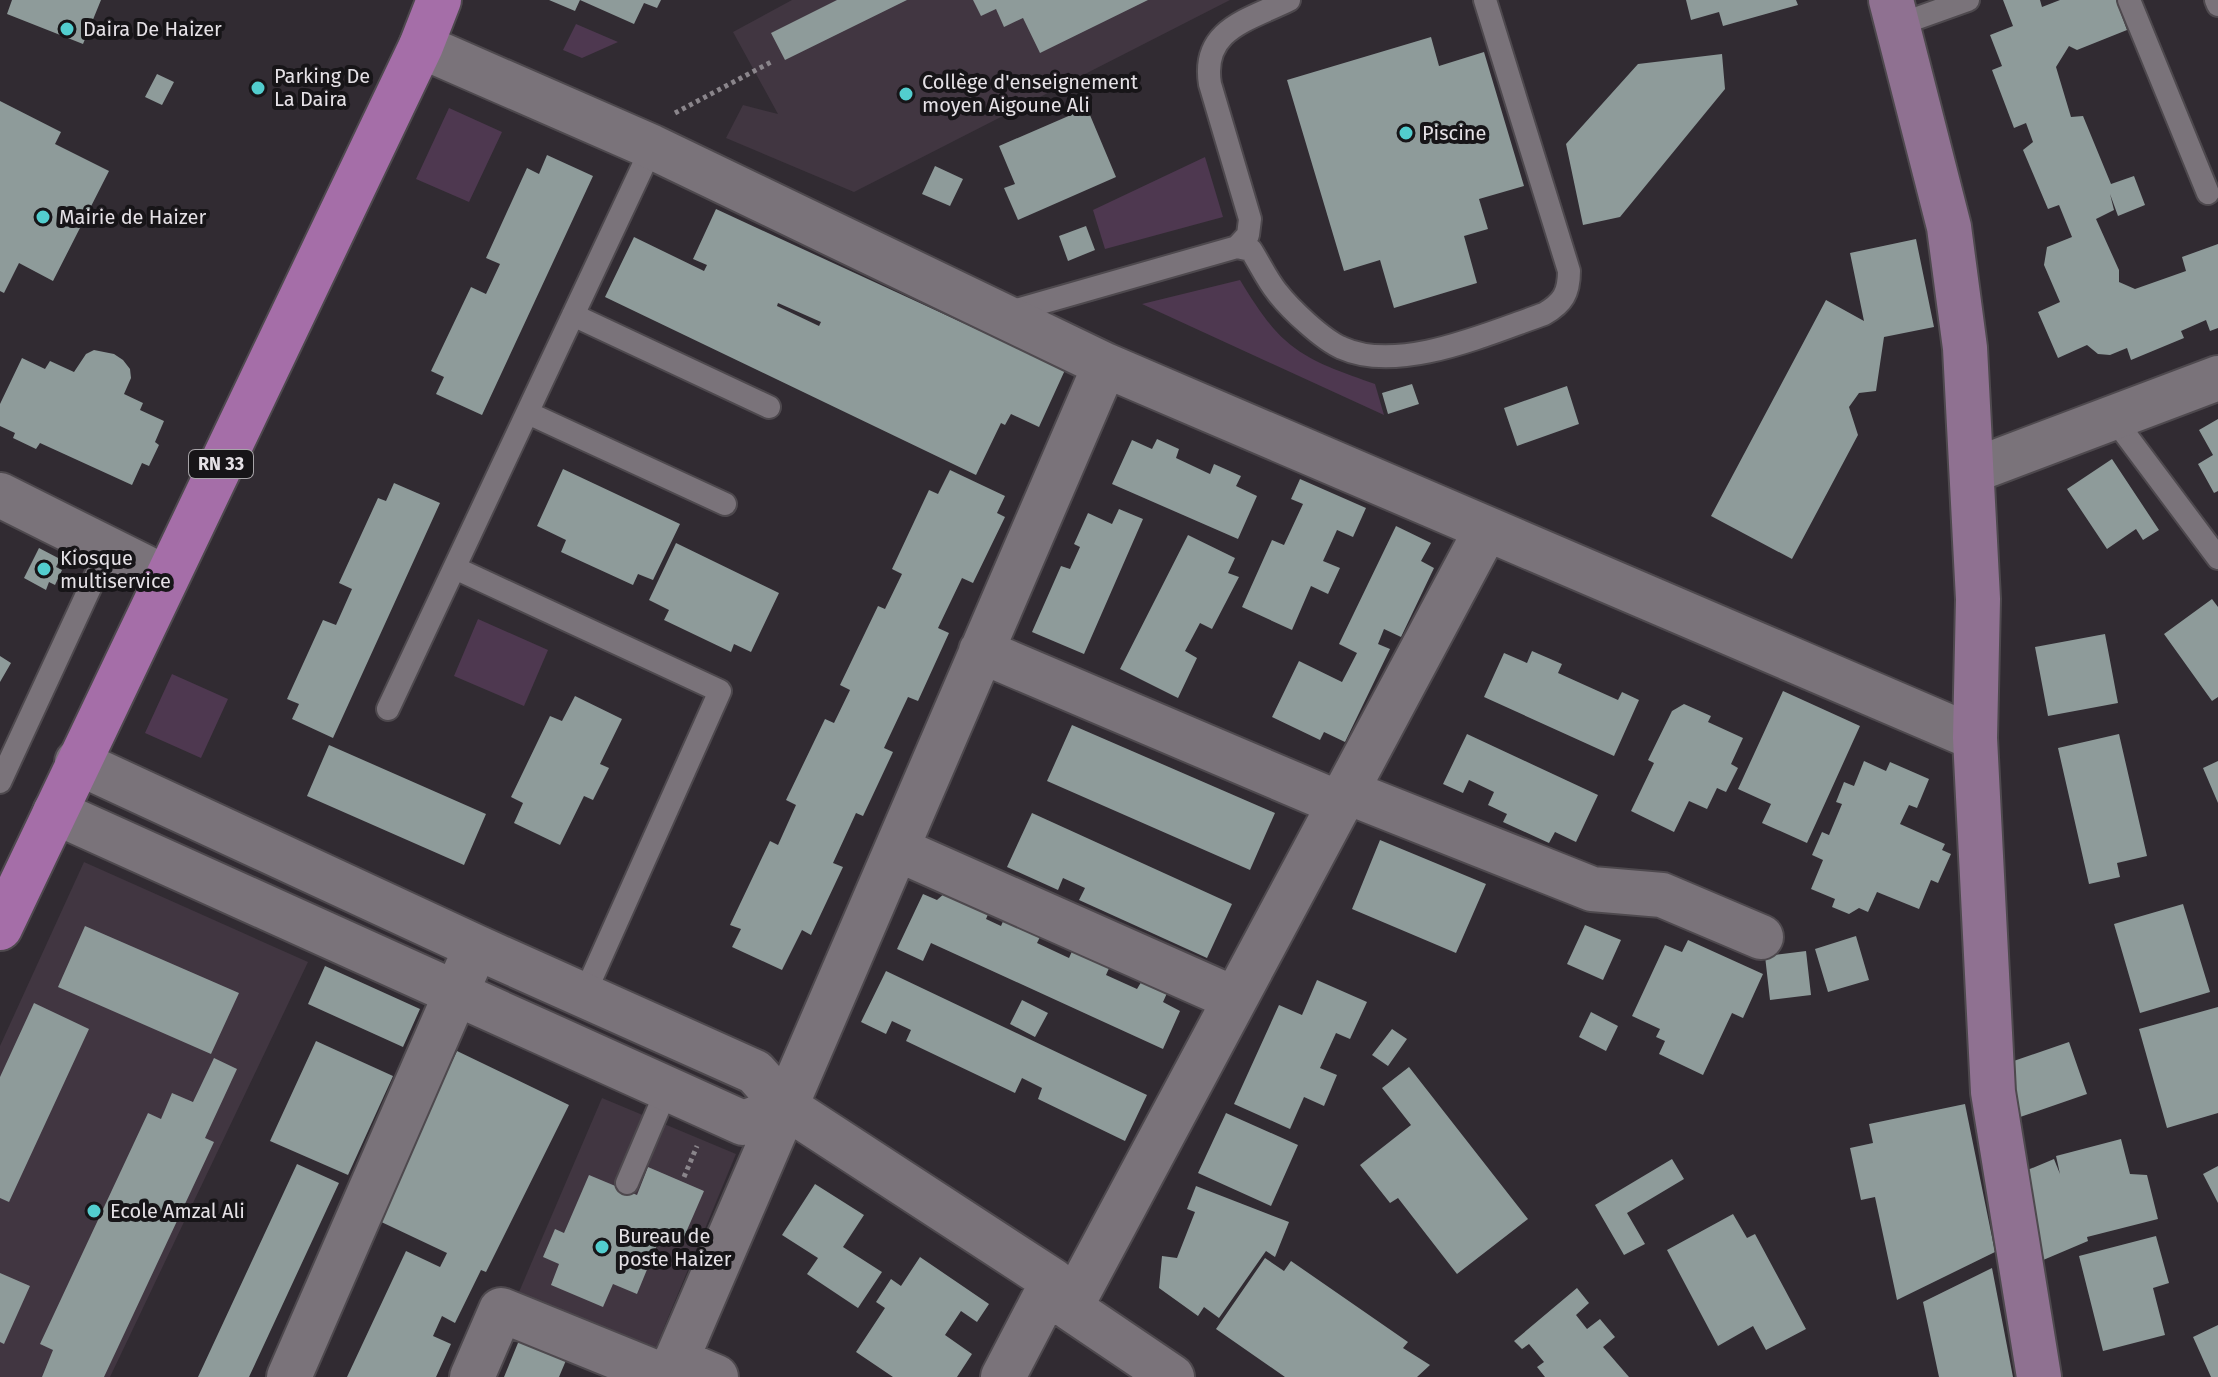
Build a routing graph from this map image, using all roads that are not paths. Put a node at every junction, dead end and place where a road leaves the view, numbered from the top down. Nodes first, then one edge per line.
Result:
1 (439, 0) edge
2 (1289, 0) edge
3 (1485, 0) edge
4 (1968, 0) edge
5 (2129, 0) edge
6 (1895, 13) edge
7 (421, 46) junction
8 (640, 142) junction
9 (2208, 193) dead end
10 (1237, 247) junction
11 (573, 315) junction
12 (1000, 315) junction
13 (1105, 365) junction
14 (2218, 378) edge
15 (769, 407) dead end
16 (528, 413) junction
17 (2114, 419) junction
18 (1972, 471) junction
19 (0, 495) edge
20 (725, 504) dead end
21 (1486, 530) junction
22 (108, 549) junction
23 (2218, 558) edge
24 (455, 568) junction
25 (166, 578) junction
26 (981, 651) junction
27 (388, 709) dead end
28 (1975, 738) junction
29 (77, 762) junction
30 (0, 782) edge
31 (1342, 797) junction
32 (55, 812) junction
33 (897, 849) junction
34 (0, 928) edge
35 (1761, 937) dead end
36 (476, 947) junction
37 (456, 993) junction
38 (584, 995) junction
39 (1235, 999) junction
40 (667, 1089) junction
41 (786, 1107) junction
42 (627, 1183) dead end
43 (1062, 1294) junction
44 (671, 1371) edge
45 (289, 1377) edge
46 (472, 1377) edge
47 (716, 1377) edge
48 (1003, 1377) edge
49 (1172, 1377) edge
50 (2039, 1377) edge

1 - 7 main road, RN 33
2 - 10 lane
3 - 10 lane
4 - 6 lane
5 - 9 lane
6 - 18 main road
7 - 8 street
7 - 25 main road, RN 33
8 - 11 lane
8 - 12 street
10 - 12 lane
11 - 15 lane
11 - 16 lane
12 - 13 street
13 - 21 street
13 - 26 street
14 - 17 street
16 - 20 lane
16 - 24 lane
17 - 18 street
17 - 23 lane
18 - 28 main road
19 - 22 street
21 - 28 street
21 - 31 street
22 - 25 street
22 - 30 lane
24 - 27 lane
24 - 38 lane
25 - 29 main road, RN 33
26 - 31 street
26 - 33 street
28 - 50 main road
29 - 32 main road, RN 33
29 - 36 street
31 - 35 street
31 - 39 street
32 - 34 main road, RN 33
32 - 37 street
33 - 39 street
33 - 41 street
36 - 37 street
36 - 38 street
37 - 40 street
37 - 45 street
38 - 41 street
39 - 43 street
40 - 41 street
40 - 42 lane
41 - 43 street
41 - 44 street
43 - 48 street
43 - 49 street
44 - 46 street
44 - 47 street

